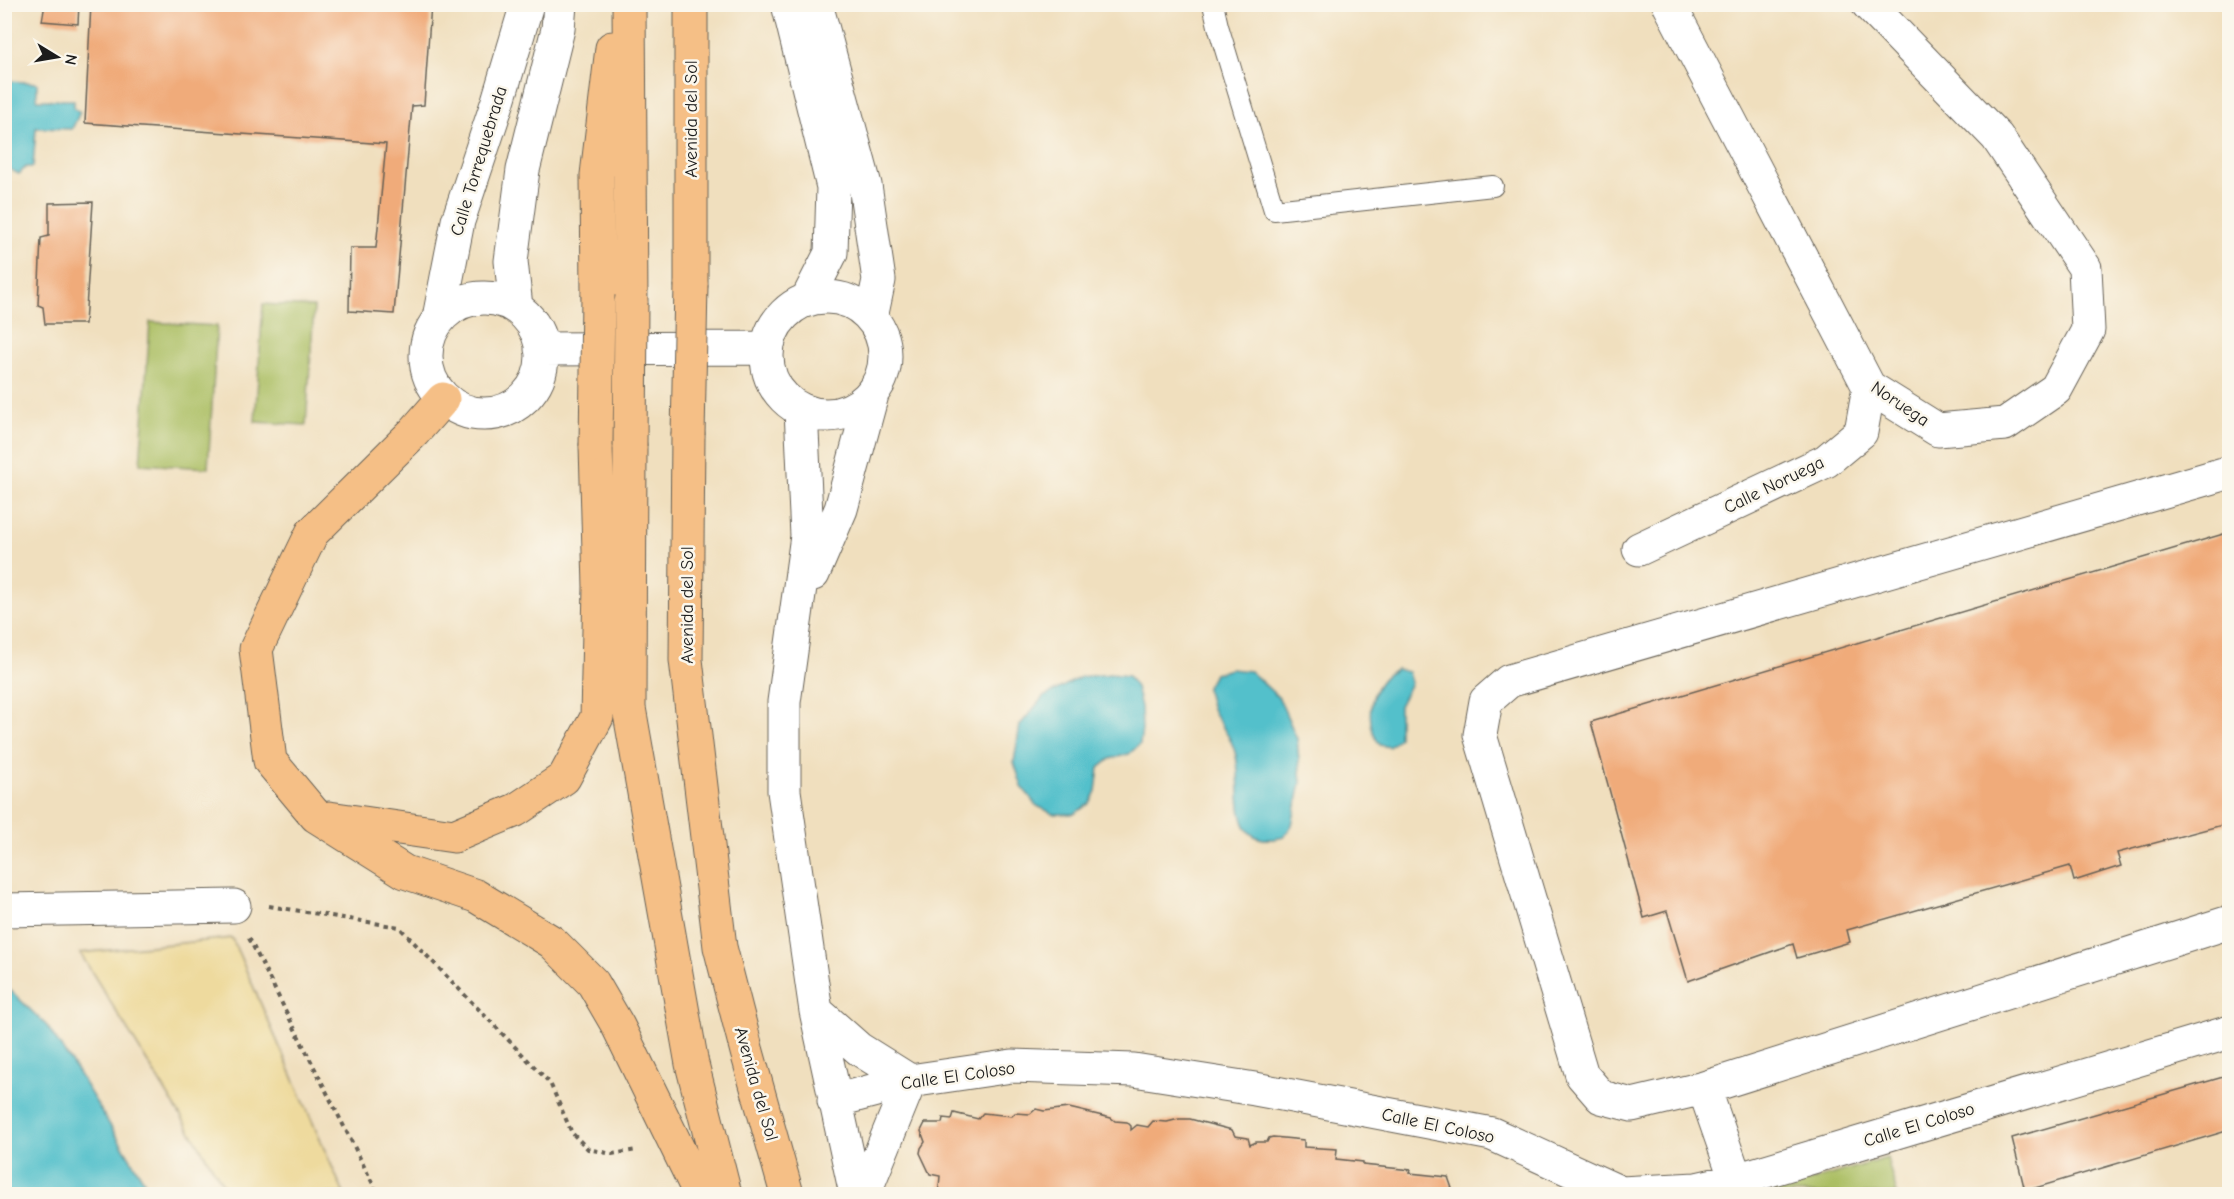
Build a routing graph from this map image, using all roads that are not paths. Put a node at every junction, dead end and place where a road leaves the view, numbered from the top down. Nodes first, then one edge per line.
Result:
1 (527, 4) edge
2 (560, 4) edge
3 (617, 4) edge
4 (629, 4) edge
5 (691, 4) edge
6 (788, 4) edge
7 (816, 4) edge
8 (1214, 4) edge
9 (1668, 4) edge
10 (1868, 4) edge
11 (1493, 186) dead end
12 (807, 300) junction
13 (516, 307) junction
14 (439, 318) junction
15 (871, 318) junction
16 (767, 348) junction
17 (541, 349) junction
18 (1869, 387) junction
19 (873, 391) junction
20 (443, 399) junction
21 (801, 410) junction
22 (2229, 472) edge
23 (1639, 549) dead end
24 (794, 617) junction
25 (315, 816) junction
26 (234, 906) road end
27 (4, 910) edge
28 (2229, 922) edge
29 (816, 1011) junction
30 (2229, 1032) edge
31 (910, 1081) junction
32 (1704, 1088) junction
33 (834, 1101) junction
34 (1736, 1180) junction
35 (700, 1194) edge
36 (724, 1194) edge
37 (788, 1194) edge
38 (856, 1194) edge
39 (864, 1194) edge

1 - 14 street, Calle Torrequebrada
2 - 13 street
3 - 25 main road, bridge
4 - 36 main road, bridge
5 - 37 main road, Avenida del Sol, bridge
6 - 12 street
7 - 15 street
8 - 11 lane
9 - 18 street, Noruega
10 - 18 street, Noruega
12 - 15 street
12 - 16 street
13 - 14 street
13 - 17 street
14 - 20 street
15 - 19 street
16 - 17 street
16 - 21 street
17 - 20 street
18 - 23 street, Calle Noruega
19 - 21 street
19 - 24 street
20 - 25 main road
21 - 24 street
22 - 32 street
24 - 29 street
25 - 35 main road
26 - 27 street
28 - 32 street
29 - 31 street
29 - 33 street
30 - 34 street, Calle El Coloso
31 - 33 street, Calle El Coloso
31 - 34 street, Calle El Coloso
31 - 39 street
32 - 34 street
33 - 38 street

